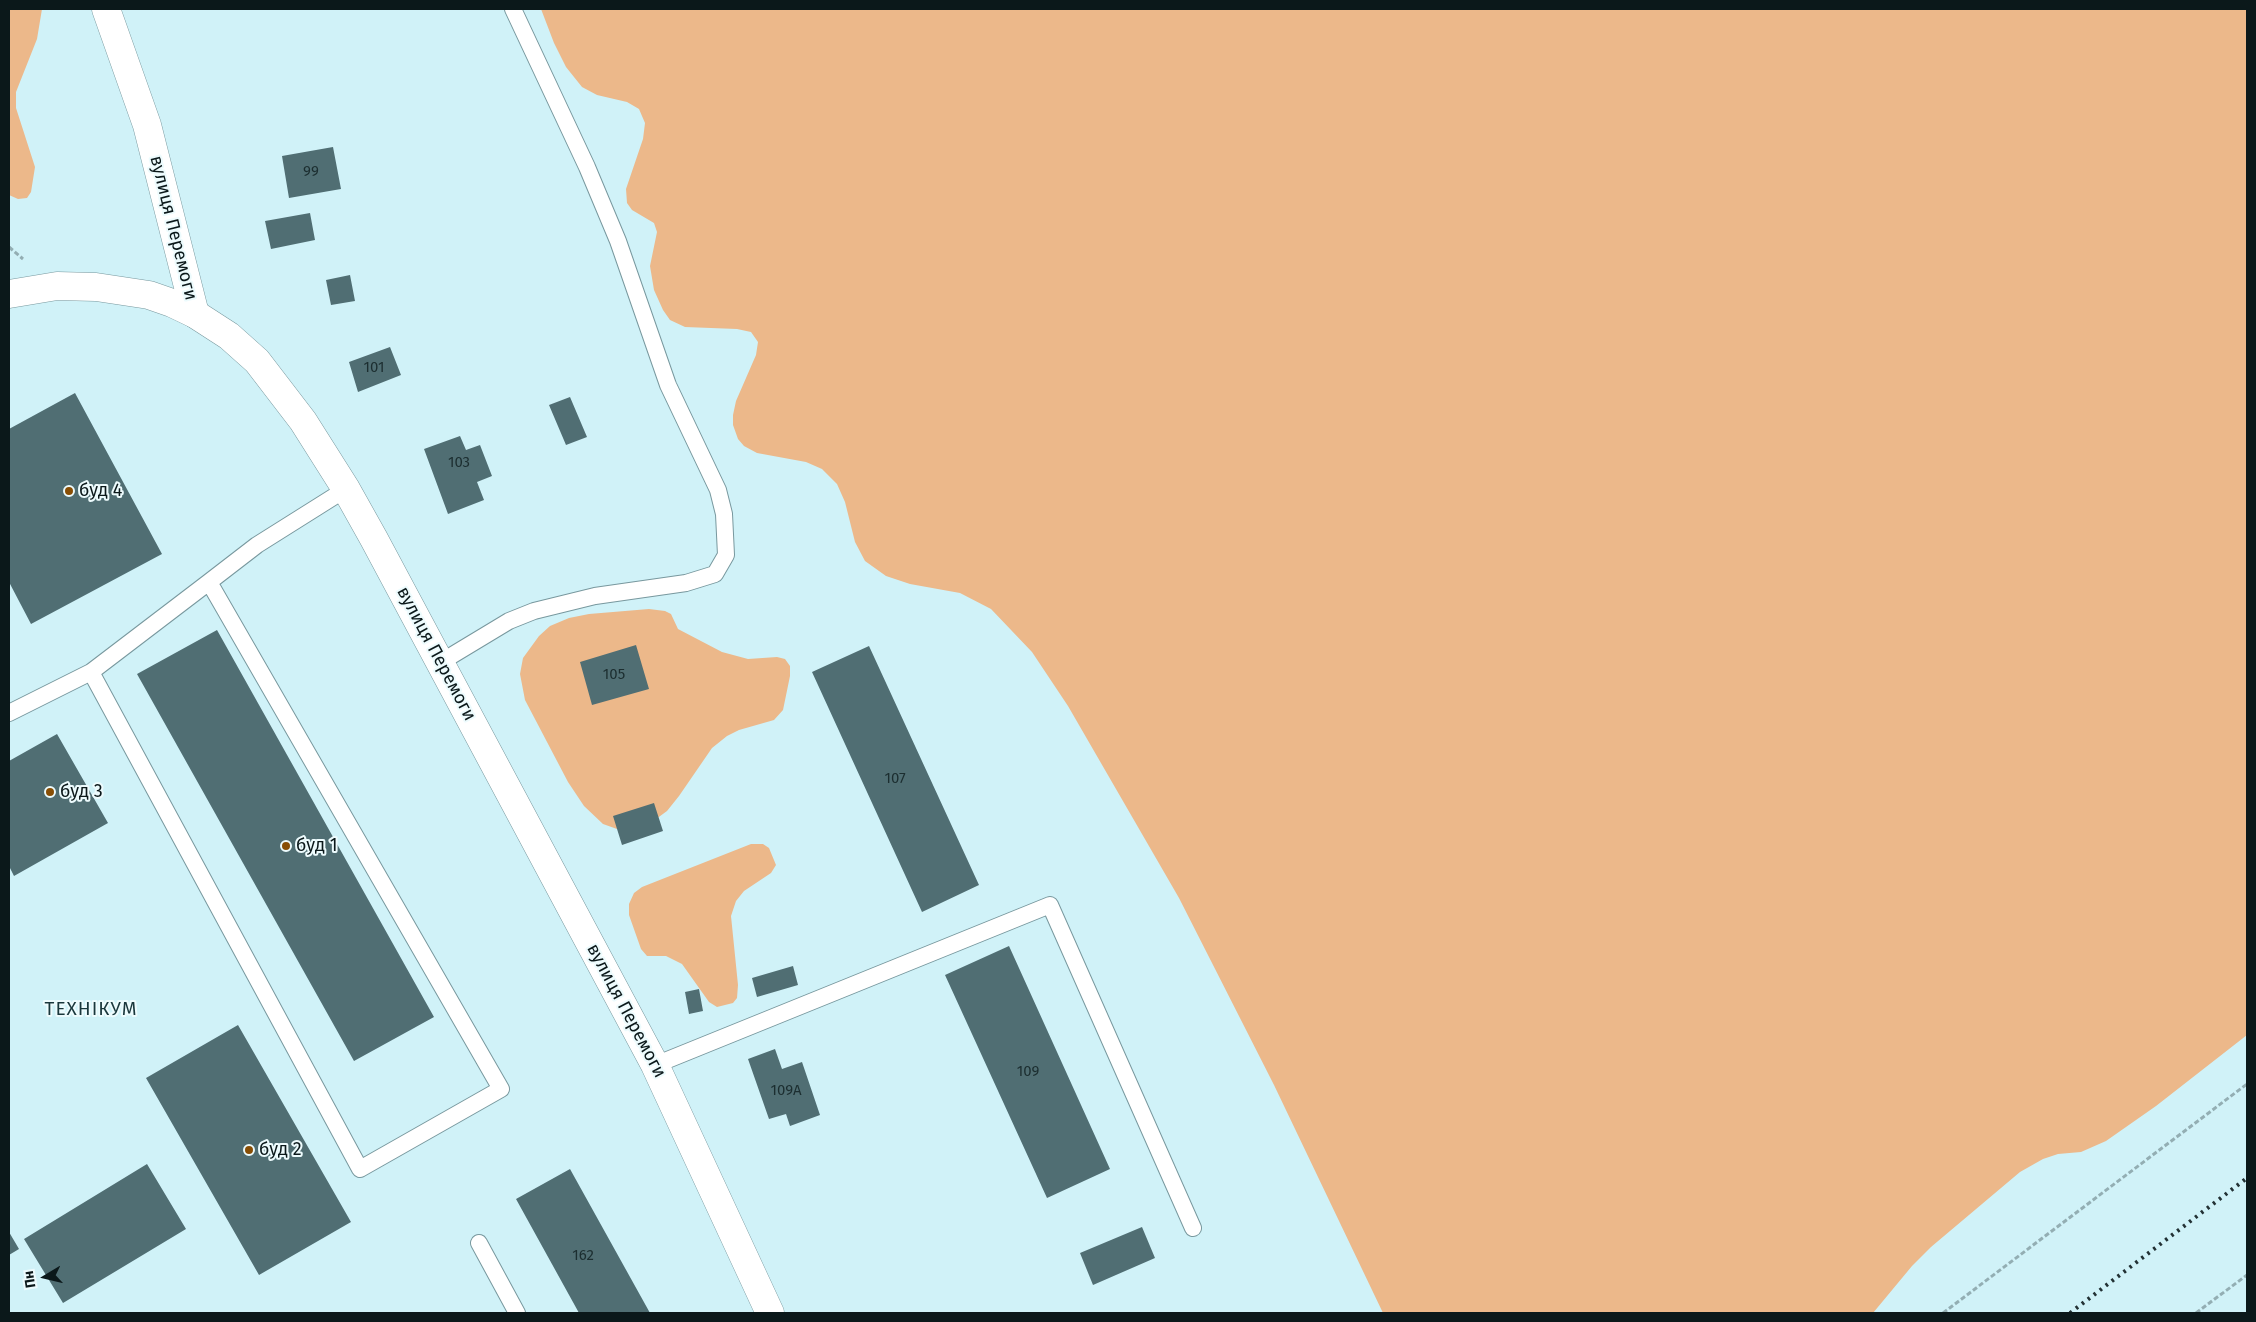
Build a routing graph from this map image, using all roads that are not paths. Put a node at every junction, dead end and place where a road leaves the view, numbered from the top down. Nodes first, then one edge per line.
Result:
1 (106, 9) edge
2 (513, 9) edge
3 (9, 294) edge
4 (195, 314) junction
5 (346, 489) junction
6 (209, 582) junction
7 (441, 662) junction
8 (91, 672) junction
9 (9, 713) edge
10 (655, 1065) junction
11 (1193, 1228) dead end
12 (479, 1242) dead end
13 (517, 1313) edge
14 (770, 1313) edge

1 - 4 street, вулиця Перемоги
2 - 7 lane
3 - 4 street
4 - 5 street, вулиця Перемоги
5 - 6 lane
5 - 7 street, вулиця Перемоги
6 - 8 lane
6 - 8 lane
7 - 10 street, вулиця Перемоги
8 - 9 lane
10 - 11 lane
10 - 14 street, вулиця Перемоги
12 - 13 lane

